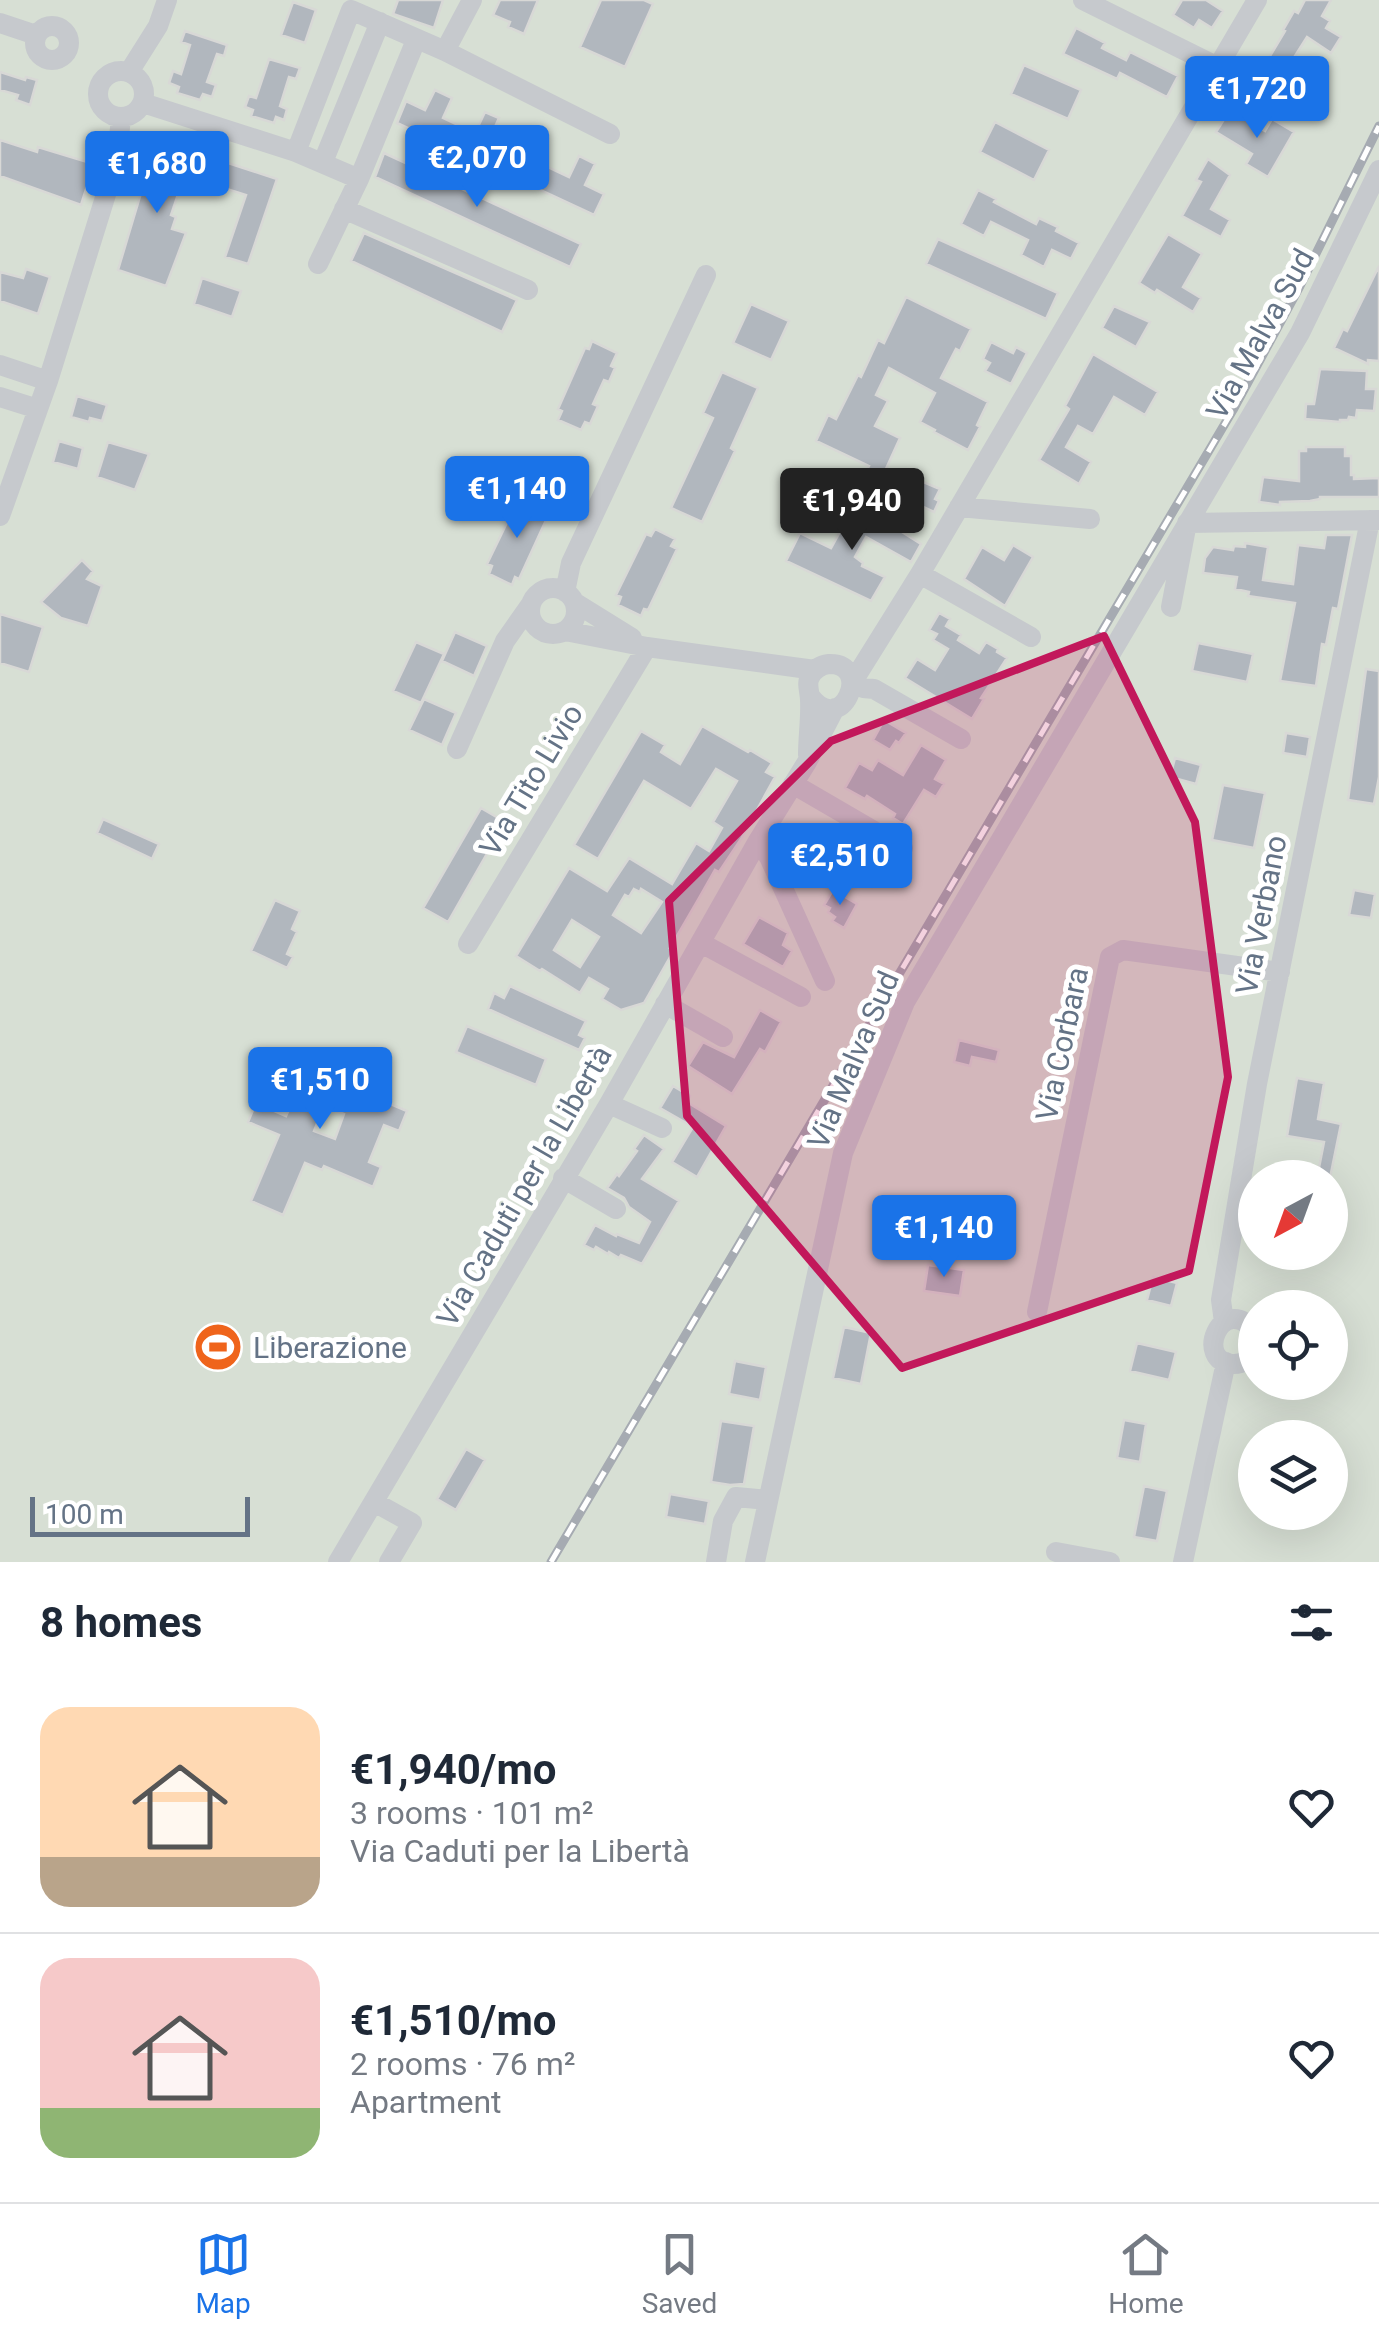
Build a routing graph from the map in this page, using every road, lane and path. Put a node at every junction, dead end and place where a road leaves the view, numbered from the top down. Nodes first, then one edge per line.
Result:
1 (167, 0) edge
2 (472, 0) edge
3 (1083, 0) edge
4 (1257, 0) edge
5 (380, 22) junction
6 (0, 23) edge
7 (36, 35) dead end
8 (416, 40) junction
9 (445, 51) junction
10 (1216, 66) junction
11 (129, 72) junction
12 (143, 102) junction
13 (121, 117) junction
14 (610, 134) dead end
15 (296, 152) junction
16 (323, 162) junction
17 (1379, 170) edge
18 (359, 179) junction
19 (344, 209) junction
20 (318, 264) dead end
21 (706, 276) dead end
22 (528, 290) dead end
23 (0, 366) edge
24 (48, 381) junction
25 (0, 397) edge
26 (38, 409) junction
27 (959, 507) junction
28 (0, 516) edge
29 (1090, 519) dead end
30 (1374, 520) edge
31 (1187, 524) junction
32 (570, 563) junction
33 (920, 574) junction
34 (570, 597) junction
35 (537, 598) junction
36 (1171, 607) dead end
37 (890, 623) junction
38 (538, 628) junction
39 (565, 631) junction
40 (1032, 637) dead end
41 (505, 641) junction
42 (646, 646) junction
43 (815, 680) junction
44 (852, 683) junction
45 (835, 708) junction
46 (961, 739) dead end
47 (457, 749) dead end
48 (808, 762) junction
49 (794, 784) junction
50 (758, 841) junction
51 (903, 848) dead end
52 (700, 943) junction
53 (468, 944) dead end
54 (1280, 972) junction
55 (825, 981) dead end
56 (801, 997) dead end
57 (665, 1004) junction
58 (723, 1037) dead end
59 (609, 1104) junction
60 (662, 1128) dead end
61 (563, 1178) junction
62 (616, 1209) dead end
63 (1037, 1312) dead end
64 (1238, 1320) edge
65 (1224, 1322) junction
66 (1226, 1362) junction
67 (1238, 1364) edge
68 (768, 1500) junction
69 (374, 1502) junction
70 (1056, 1552) dead end
71 (338, 1562) edge
72 (389, 1562) edge
73 (716, 1562) edge
74 (755, 1562) edge
75 (1110, 1562) edge
76 (1183, 1562) edge

1 - 11 street
2 - 9 street
3 - 10 street
4 - 10 street
5 - 8 street
5 - 15 street
5 - 16 street
6 - 7 street
8 - 9 street
8 - 18 street
9 - 14 street
10 - 27 street
11 - 12 street
11 - 13 street
12 - 13 street
12 - 15 street
13 - 24 street
15 - 16 street
16 - 18 street
17 - 31 street, Via Malva Sud
18 - 19 street
19 - 20 street
19 - 22 street
21 - 32 street
23 - 24 street
24 - 26 street
25 - 26 street
26 - 28 street
27 - 29 street
27 - 33 street
30 - 31 street
30 - 54 street, Via Verbano
31 - 36 street, Via Malva Sud
31 - 68 street, Via Malva Sud
32 - 34 street
32 - 35 street
33 - 37 street
33 - 40 street
34 - 35 street
34 - 39 street
34 - 42 street
35 - 38 street
35 - 41 street
37 - 43 street
37 - 44 street
38 - 39 street
38 - 41 street
39 - 42 street
41 - 47 street
42 - 43 street
42 - 53 street, Via Tito Livio
43 - 44 street
43 - 45 street
43 - 48 street
44 - 45 street
44 - 46 street
45 - 48 street, Via Caduti per la Libertà
48 - 49 street, Via Caduti per la Libertà
49 - 50 street, Via Caduti per la Libertà
49 - 51 street
50 - 52 street, Via Caduti per la Libertà
50 - 55 street
52 - 56 street
52 - 57 street, Via Caduti per la Libertà
54 - 63 street, Via Corbara
54 - 65 street, Via Verbano
57 - 58 street
57 - 59 street, Via Caduti per la Libertà
59 - 60 street
59 - 61 street, Via Caduti per la Libertà
61 - 62 street
61 - 69 street, Via Caduti per la Libertà
64 - 65 street
65 - 66 street, Via Verbano
66 - 67 street
66 - 76 street, Via Verbano
68 - 73 street
68 - 74 street, Via Malva Sud
69 - 71 street, Via Caduti per la Libertà
69 - 72 street
70 - 75 street

